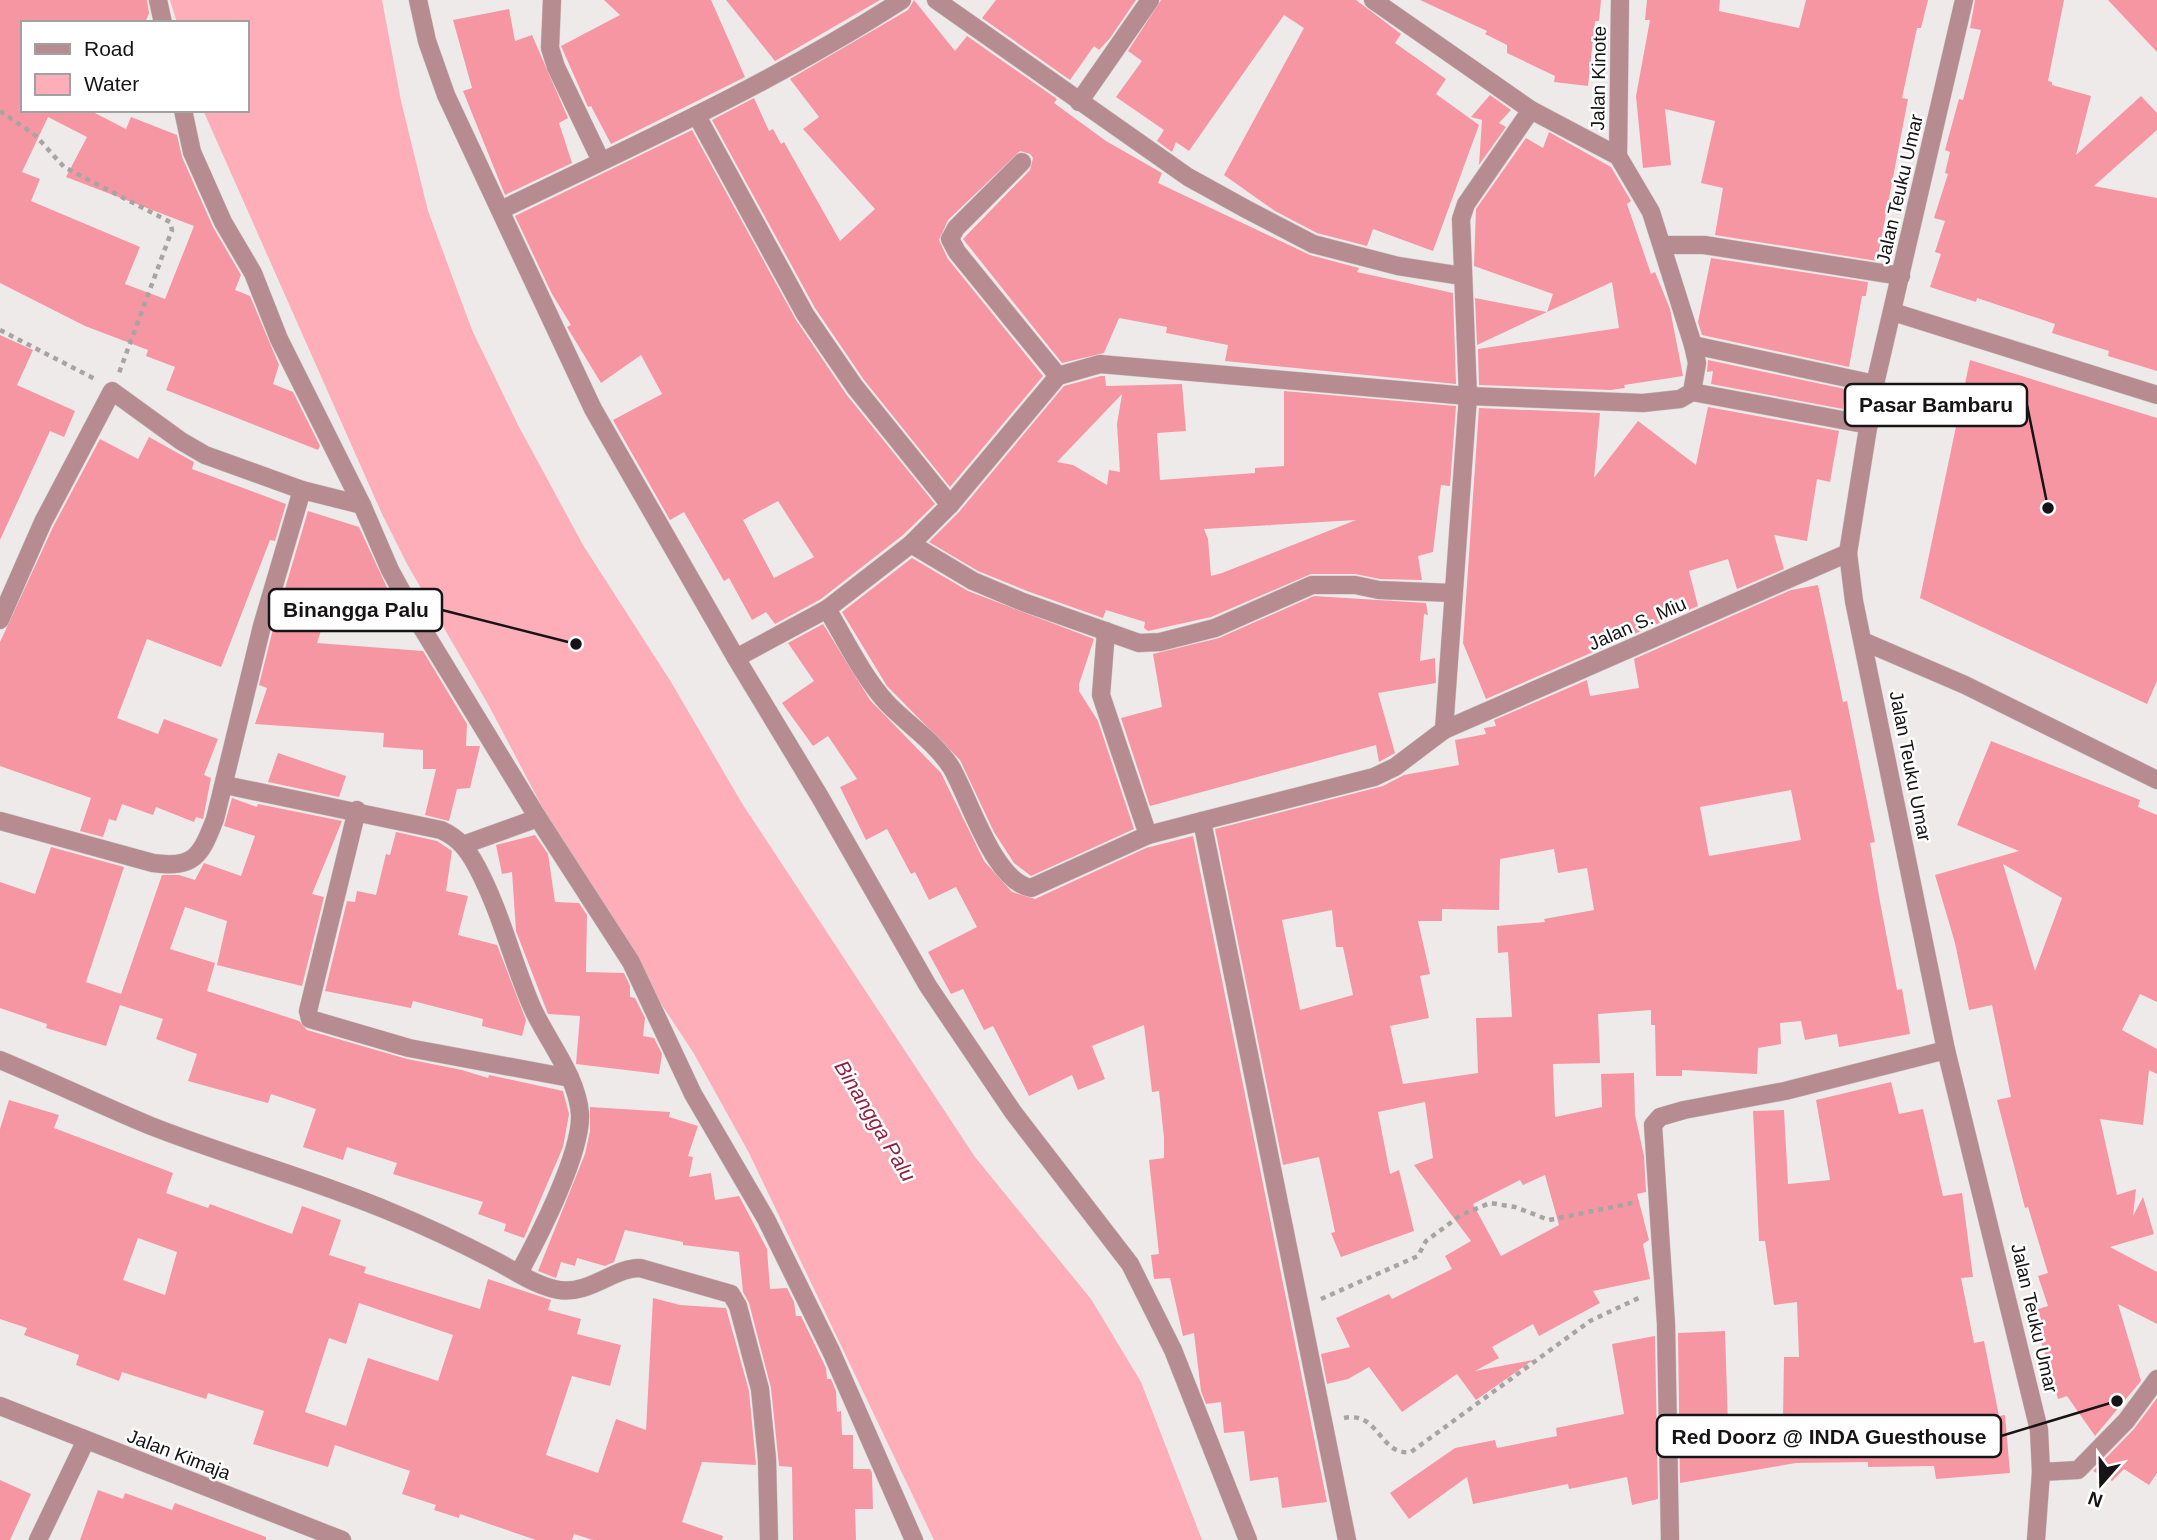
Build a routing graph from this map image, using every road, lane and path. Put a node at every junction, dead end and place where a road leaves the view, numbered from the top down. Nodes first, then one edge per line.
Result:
1 (158, 0) edge
2 (418, 0) edge
3 (552, 0) edge
4 (902, 0) edge
5 (936, 0) edge
6 (1150, 0) edge
7 (1373, 0) edge
8 (1620, 0) edge
9 (1964, 0) edge
10 (163, 21) edge
11 (1079, 102) junction
12 (1531, 110) junction
13 (0, 111) edge
14 (183, 112) edge
15 (697, 116) junction
16 (1618, 156) junction
17 (601, 161) junction
18 (1022, 162) dead end
19 (501, 210) junction
20 (1662, 245) junction
21 (1462, 276) junction
22 (1901, 276) junction
23 (1893, 312) junction
24 (0, 330) edge
25 (1693, 345) junction
26 (1058, 376) junction
27 (1875, 384) junction
28 (112, 391) junction
29 (1692, 392) junction
30 (2157, 395) edge
31 (1468, 396) junction
32 (1869, 425) junction
33 (302, 489) junction
34 (362, 505) junction
35 (950, 505) junction
36 (911, 544) junction
37 (1848, 553) junction
38 (1452, 593) junction
39 (827, 609) junction
40 (0, 620) edge
41 (1106, 631) junction
42 (1865, 642) junction
43 (736, 658) junction
44 (1444, 730) junction
45 (2157, 780) edge
46 (225, 785) junction
47 (357, 810) junction
48 (538, 818) junction
49 (0, 821) edge
50 (1202, 821) junction
51 (1148, 835) junction
52 (463, 845) junction
53 (1946, 1050) junction
54 (0, 1060) edge
55 (570, 1078) junction
56 (1656, 1199) junction
57 (519, 1273) junction
58 (1662, 1289) junction
59 (1299, 1308) junction
60 (2157, 1379) edge
61 (0, 1406) edge
62 (1323, 1423) junction
63 (86, 1440) junction
64 (2041, 1472) junction
65 (38, 1540) edge
66 (342, 1540) edge
67 (769, 1540) edge
68 (914, 1540) edge
69 (1248, 1540) edge
70 (1347, 1540) edge
71 (1670, 1540) edge
72 (2036, 1540) edge

1 - 10 street
2 - 19 street
3 - 17 street
4 - 15 street
5 - 11 street
6 - 11 street
7 - 12 street
8 - 16 street, Jalan Kinote
9 - 22 street, Jalan Teuku Umar
11 - 21 street
12 - 16 street
12 - 21 street
13 - 28 path
14 - 34 street
15 - 17 street
15 - 35 street
16 - 20 street
17 - 19 street
18 - 26 street
19 - 43 street
20 - 22 street
20 - 25 street
21 - 31 street
22 - 23 street, Jalan Teuku Umar
23 - 27 street, Jalan Teuku Umar
23 - 30 street
24 - 28 path
25 - 27 street
25 - 29 street
26 - 31 street
26 - 35 street
27 - 32 street, Jalan Teuku Umar
28 - 33 street
28 - 40 street
29 - 31 street
29 - 32 street
31 - 38 street
32 - 37 street, Jalan Teuku Umar
33 - 34 street
33 - 46 street
34 - 48 street
35 - 36 street
36 - 39 street
36 - 41 street
37 - 42 street, Jalan Teuku Umar
37 - 44 street, Jalan S. Miu
38 - 41 street
38 - 44 street
39 - 43 street
39 - 51 street, Jalan S. Miu
41 - 51 street
42 - 45 street
42 - 53 street, Jalan Teuku Umar
43 - 69 street
44 - 50 street, Jalan S. Miu
46 - 47 street
46 - 49 street
47 - 52 street
47 - 55 street
48 - 52 street
48 - 68 street
50 - 51 street, Jalan S. Miu
50 - 59 street
52 - 55 street
53 - 56 street
53 - 64 street, Jalan Teuku Umar
54 - 57 street
55 - 57 street
56 - 58 street
56 - 59 path
57 - 67 street
58 - 62 path
58 - 71 street
59 - 62 street
60 - 64 street
61 - 63 street, Jalan Kimaja
62 - 70 street
63 - 65 street
63 - 66 street, Jalan Kimaja
64 - 72 street, Jalan Teuku Umar

